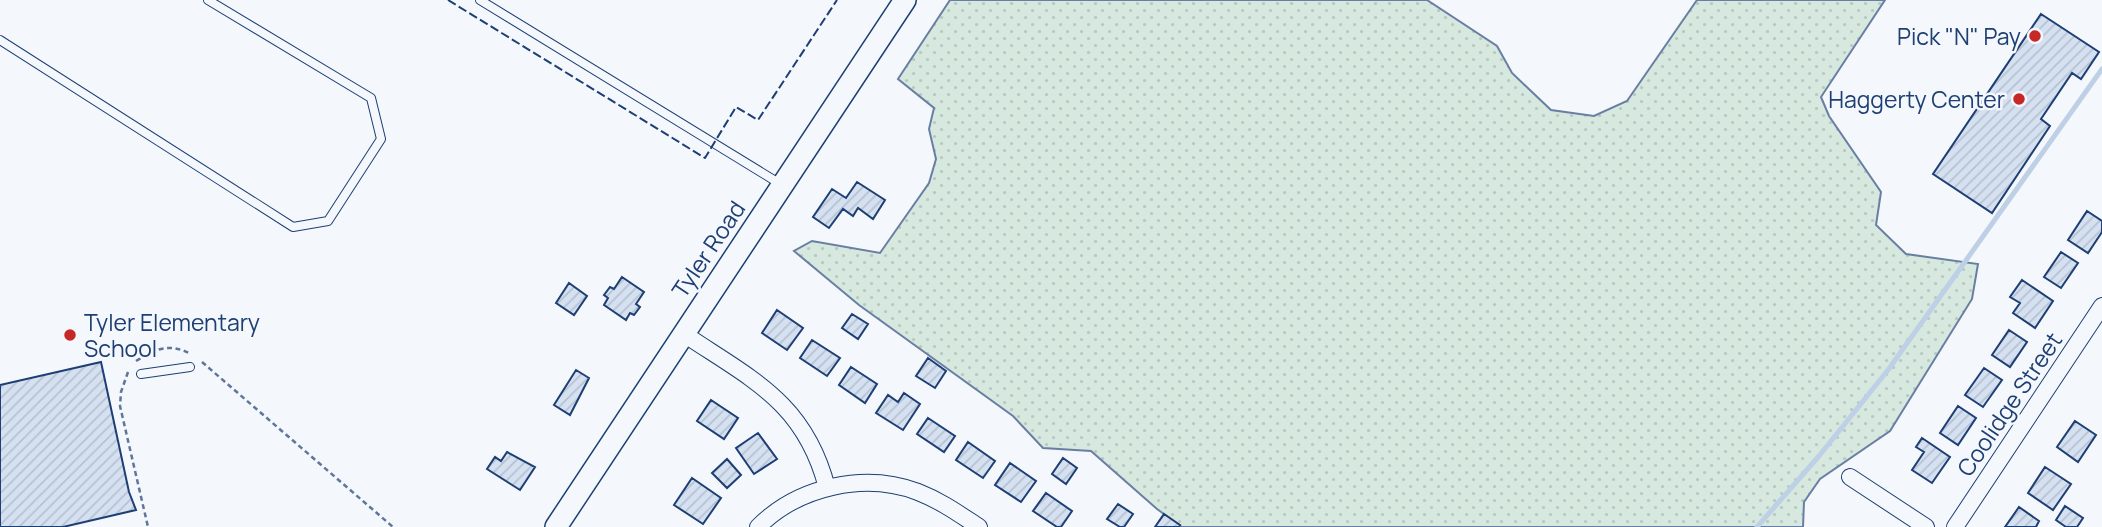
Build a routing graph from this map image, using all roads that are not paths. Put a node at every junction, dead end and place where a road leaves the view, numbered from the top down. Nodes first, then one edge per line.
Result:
1 (208, 0) edge
2 (480, 0) edge
3 (905, 0) edge
4 (0, 40) edge
5 (782, 185) junction
6 (2102, 306) edge
7 (684, 334) junction
8 (190, 367) dead end
9 (141, 374) dead end
10 (1850, 477) dead end
11 (827, 488) junction
12 (556, 527) edge
13 (758, 527) edge
14 (979, 527) edge
15 (1926, 527) edge
16 (1955, 527) edge

1 - 4 lane
2 - 5 lane
3 - 5 street, Tyler Road
5 - 7 street, Tyler Road
6 - 16 street, Coolidge Street
7 - 11 street
7 - 12 street, Tyler Road
8 - 9 lane
10 - 15 street
11 - 13 street
11 - 14 street

